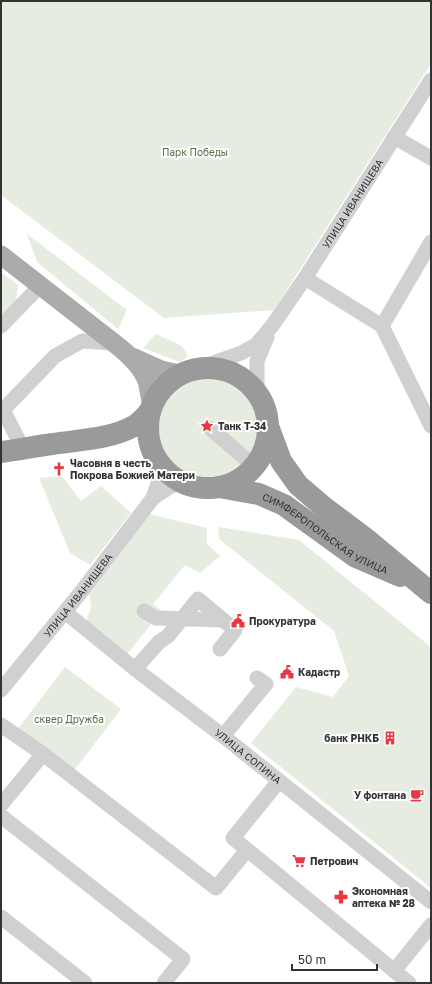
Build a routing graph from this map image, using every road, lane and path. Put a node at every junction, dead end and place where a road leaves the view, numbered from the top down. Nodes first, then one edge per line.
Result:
1 (431, 80) edge
2 (394, 137) junction
3 (431, 158) edge
4 (431, 242) edge
5 (1, 255) edge
6 (305, 278) junction
7 (40, 286) junction
8 (1, 326) edge
9 (272, 326) junction
10 (382, 326) junction
11 (114, 343) junction
12 (128, 355) junction
13 (189, 371) junction
14 (257, 393) junction
15 (151, 408) junction
16 (2, 410) edge
17 (268, 424) junction
18 (431, 426) edge
19 (211, 429) dead end
20 (98, 438) junction
21 (23, 449) junction
22 (1, 452) edge
23 (156, 458) junction
24 (254, 466) junction
25 (187, 484) junction
26 (219, 487) junction
27 (153, 498) junction
28 (429, 591) edge
29 (144, 611) dead end
30 (65, 612) junction
31 (182, 619) junction
32 (223, 620) junction
33 (220, 649) dead end
34 (135, 669) junction
35 (257, 678) dead end
36 (1, 690) edge
37 (1, 725) edge
38 (223, 736) junction
39 (43, 754) junction
40 (279, 781) junction
41 (1, 805) edge
42 (1, 816) edge
43 (247, 850) junction
44 (431, 902) edge
45 (1, 917) edge
46 (431, 925) edge
47 (394, 971) junction
48 (85, 983) edge
49 (164, 983) edge
50 (409, 983) edge

1 - 2 street, УЛИЦА ИВАНИЩЕВА
2 - 3 street
2 - 6 street, УЛИЦА ИВАНИЩЕВА
4 - 10 street
5 - 7 main road
6 - 9 street, УЛИЦА ИВАНИЩЕВА
6 - 10 street
7 - 8 street
7 - 11 main road
9 - 13 street, УЛИЦА ИВАНИЩЕВА
9 - 14 street, УЛИЦА ИВАНИЩЕВА
10 - 18 street
11 - 12 main road
11 - 16 street
12 - 13 main road
12 - 15 main road
13 - 14 highway
13 - 15 highway
14 - 17 highway
15 - 20 highway
15 - 23 highway
16 - 21 street
17 - 24 highway
17 - 28 highway, СИМФЕРОПОЛЬСКАЯ УЛИЦА
19 - 24 street
20 - 21 highway
20 - 23 highway
21 - 22 highway
23 - 25 highway
23 - 27 street, УЛИЦА ИВАНИЩЕВА
24 - 26 highway
25 - 26 highway
25 - 27 street, УЛИЦА ИВАНИЩЕВА
26 - 28 highway, СИМФЕРОПОЛЬСКАЯ УЛИЦА
27 - 30 street, УЛИЦА ИВАНИЩЕВА
29 - 31 street
30 - 34 street, УЛИЦА СОПИНА
30 - 36 street, УЛИЦА ИВАНИЩЕВА
31 - 32 street
31 - 32 street
31 - 34 street
32 - 33 street
34 - 38 street, УЛИЦА СОПИНА
35 - 38 street
37 - 39 street
38 - 40 street, УЛИЦА СОПИНА
39 - 41 street
39 - 43 street
40 - 43 street
40 - 44 street, УЛИЦА СОПИНА
42 - 49 street
43 - 47 street
45 - 48 street
46 - 47 street
47 - 50 street

